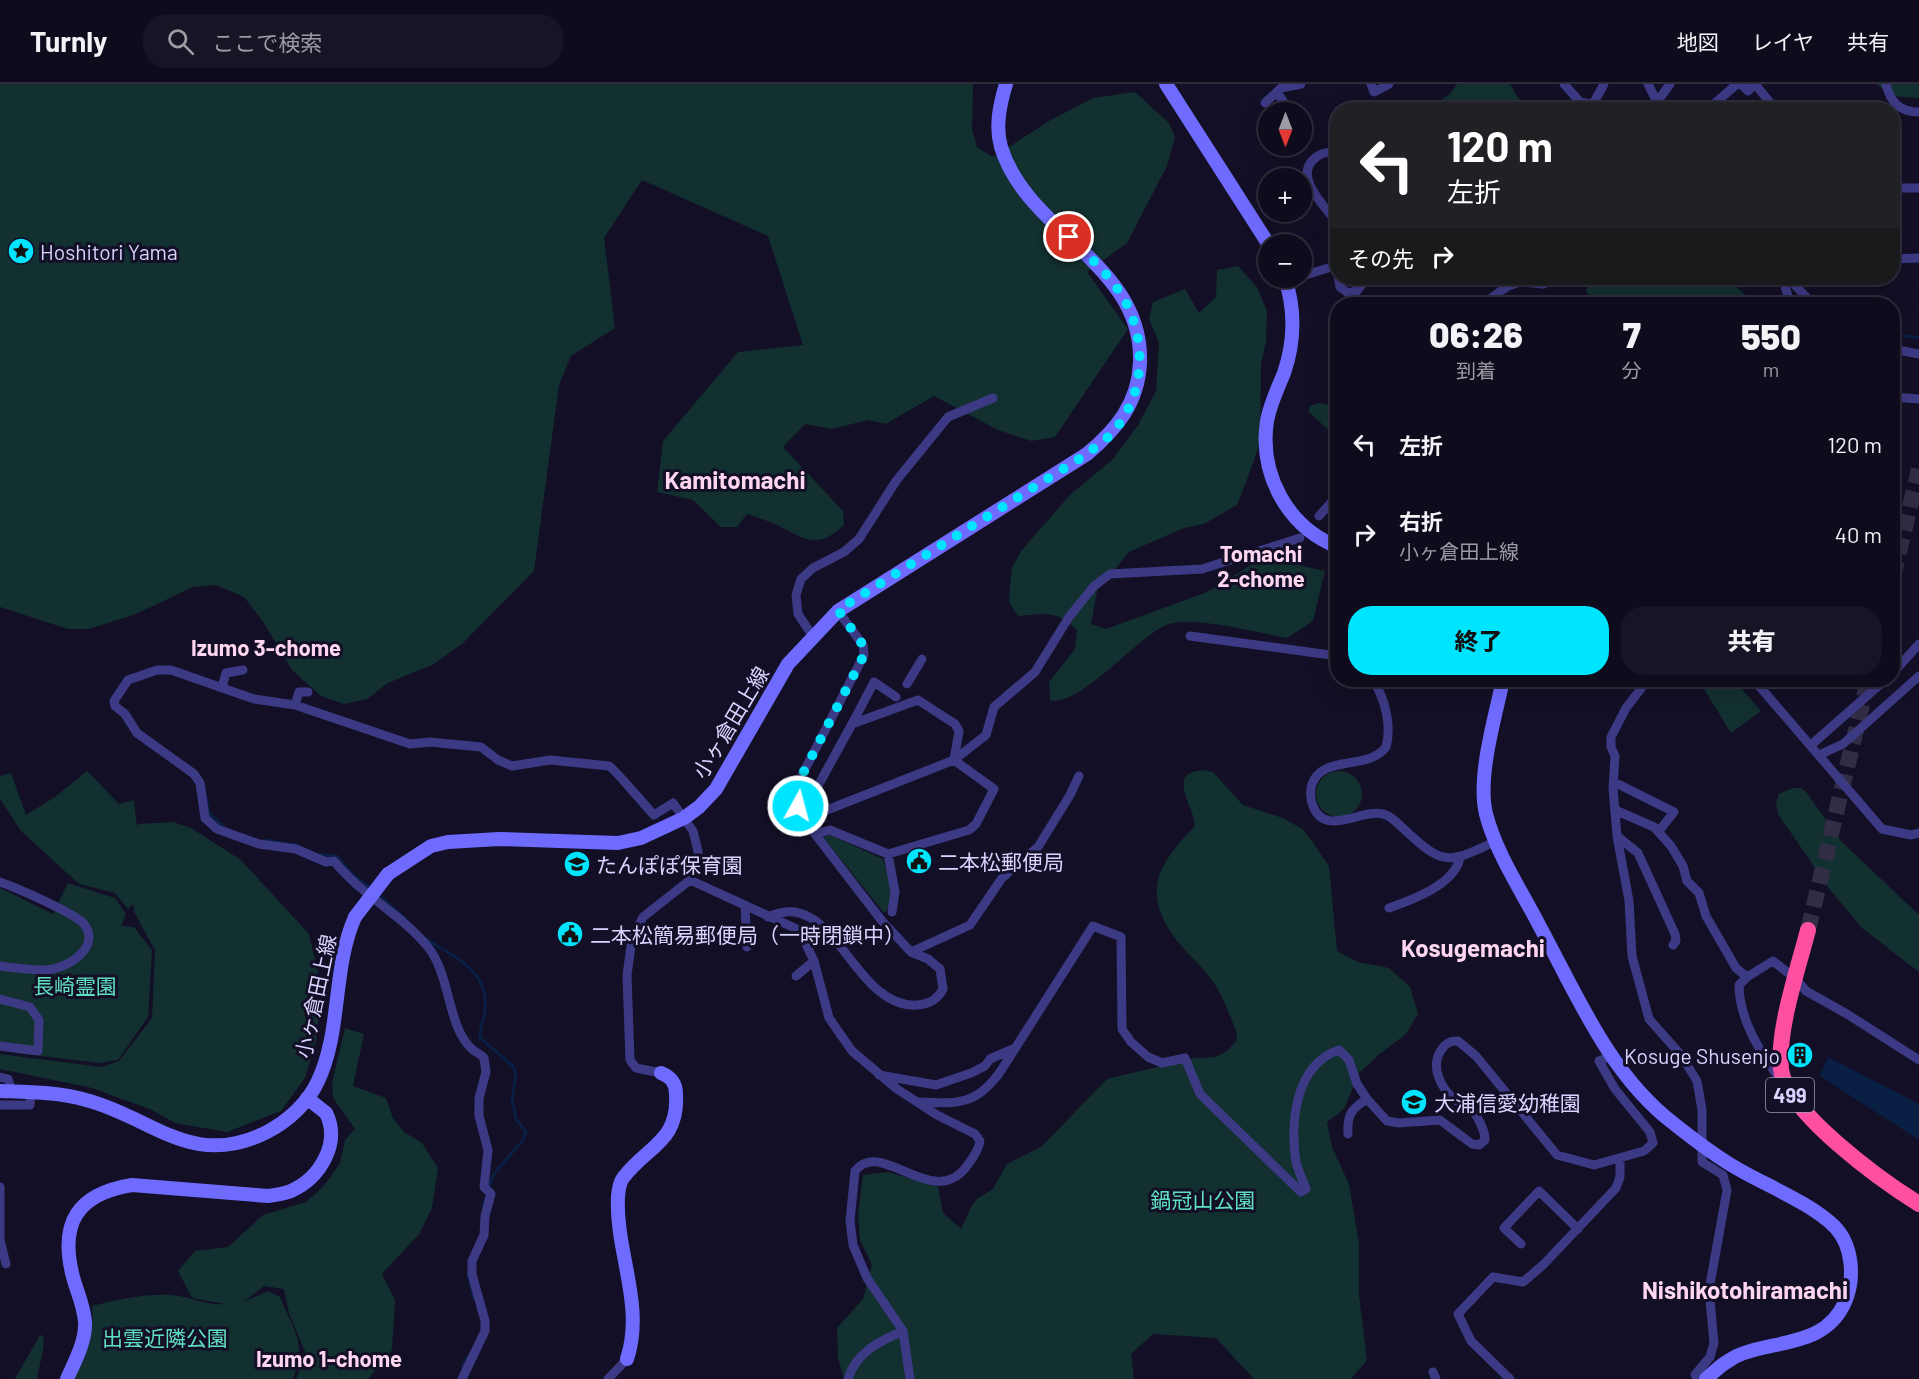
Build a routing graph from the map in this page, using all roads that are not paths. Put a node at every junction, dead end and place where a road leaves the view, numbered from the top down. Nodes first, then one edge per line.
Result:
1 (1006, 84) edge
2 (1166, 84) edge
3 (1301, 84) edge
4 (1371, 84) edge
5 (1389, 84) edge
6 (1604, 84) edge
7 (1648, 84) edge
8 (1670, 84) edge
9 (1739, 84) edge
10 (1886, 84) edge
11 (1568, 86) edge
12 (1276, 92) junction
13 (1266, 102) edge
14 (1283, 102) edge
15 (1581, 102) edge
16 (1594, 102) edge
17 (1657, 102) edge
18 (1661, 102) edge
19 (1717, 102) edge
20 (1770, 102) edge
21 (1895, 102) edge
22 (1900, 108) edge
23 (1919, 112) edge
24 (1330, 152) edge
25 (1900, 188) edge
26 (1919, 188) edge
27 (1330, 213) edge
28 (1262, 234) edge
29 (1919, 258) edge
30 (1900, 259) edge
31 (1330, 267) edge
32 (1312, 273) edge
33 (1340, 285) edge
34 (1362, 285) edge
35 (1511, 285) edge
36 (1793, 285) edge
37 (1293, 288) edge
38 (1493, 297) edge
39 (1805, 297) edge
40 (1900, 350) edge
41 (1919, 354) edge
42 (993, 398) dead end
43 (1900, 398) edge
44 (1919, 399) edge
45 (1330, 504) edge
46 (1319, 516) dead end
47 (1300, 538) dead end
48 (1330, 543) edge
49 (838, 610) junction
50 (813, 635) junction
51 (1190, 636) dead end
52 (1919, 644) edge
53 (1330, 655) edge
54 (922, 658) dead end
55 (1900, 665) edge
56 (243, 670) dead end
57 (1919, 676) edge
58 (908, 684) dead end
59 (222, 687) junction
60 (1377, 687) edge
61 (1502, 687) edge
62 (1642, 687) edge
63 (1760, 687) edge
64 (1877, 687) edge
65 (308, 692) dead end
66 (896, 697) dead end
67 (295, 705) junction
68 (852, 724) junction
69 (1811, 745) junction
70 (1819, 755) junction
71 (954, 760) junction
72 (1079, 776) dead end
73 (1614, 782) junction
74 (797, 798) junction
75 (1615, 810) junction
76 (684, 818) junction
77 (804, 819) junction
78 (1659, 831) junction
79 (1919, 833) edge
80 (815, 834) junction
81 (1617, 836) junction
82 (1496, 841) junction
83 (888, 854) junction
84 (1460, 858) junction
85 (690, 880) junction
86 (0, 882) edge
87 (745, 905) junction
88 (1389, 908) dead end
89 (892, 912) dead end
90 (768, 916) junction
91 (1808, 930) tunnel mouth
92 (1672, 945) dead end
93 (747, 947) dead end
94 (911, 952) junction
95 (814, 961) junction
96 (0, 966) edge
97 (796, 976) dead end
98 (1747, 977) junction
99 (1796, 979) junction
100 (0, 999) edge
101 (0, 1046) edge
102 (1014, 1049) junction
103 (1612, 1056) junction
104 (1919, 1060) edge
105 (661, 1073) joint
106 (879, 1075) junction
107 (0, 1077) edge
108 (1785, 1085) junction
109 (6, 1091) edge
110 (31, 1092) junction
111 (307, 1098) junction
112 (1367, 1099) junction
113 (918, 1102) junction
114 (0, 1105) edge
115 (1348, 1134) dead end
116 (1702, 1144) junction
117 (1620, 1159) junction
118 (0, 1186) edge
119 (1919, 1204) edge
120 (1578, 1229) junction
121 (1521, 1244) dead end
122 (6, 1264) dead end
123 (903, 1330) junction
124 (627, 1359) joint
125 (67, 1379) edge
126 (462, 1379) edge
127 (608, 1379) edge
128 (848, 1379) edge
129 (910, 1379) edge
130 (1510, 1379) edge
131 (1700, 1379) edge
132 (1706, 1379) edge

1 - 49 street, 小ヶ倉田上線
2 - 28 street
3 - 12 street
4 - 5 street
6 - 16 street
7 - 17 street
8 - 18 street
9 - 19 street
9 - 20 street
10 - 21 street
11 - 15 street
12 - 13 street
12 - 14 street
22 - 23 street
24 - 27 street
25 - 26 street
29 - 30 street
31 - 32 street
33 - 34 street
35 - 38 street
36 - 39 street
37 - 48 street
40 - 41 street
42 - 50 street
43 - 44 street
45 - 46 street
47 - 71 street
49 - 50 street, 小ヶ倉田上線
49 - 74 street
50 - 76 street, 小ヶ倉田上線
51 - 53 street
52 - 55 street
54 - 58 street
56 - 59 street
57 - 70 street
59 - 67 street
59 - 126 street
60 - 84 street
61 - 82 street
62 - 73 street
63 - 69 street
64 - 69 street
65 - 67 street
66 - 68 street
67 - 76 street
68 - 71 street
68 - 74 street
69 - 70 street
70 - 79 street
71 - 77 street
71 - 83 street
72 - 94 street
73 - 75 street
73 - 78 street
74 - 77 street
75 - 78 street
75 - 81 street
76 - 85 street
76 - 111 street, 小ヶ倉田上線, bridge
77 - 80 street
78 - 98 street
80 - 83 street
80 - 94 street
81 - 92 street
81 - 116 street
82 - 84 street
82 - 103 street
83 - 89 street
84 - 88 street
85 - 87 street
85 - 105 street
86 - 96 street
87 - 90 street
87 - 93 street
90 - 94 street
90 - 95 street
91 - 99 highway, 499
95 - 97 street
95 - 106 street
98 - 99 street
98 - 108 street
99 - 104 street
99 - 108 highway, 499
100 - 101 street
102 - 106 street
102 - 112 street
102 - 113 street
103 - 116 street
103 - 117 street
105 - 124 street
106 - 113 street
107 - 109 street
108 - 119 highway, 499
109 - 110 street, 小ヶ倉田上線
110 - 111 street, 小ヶ倉田上線
110 - 114 street
111 - 125 street
112 - 115 street
112 - 117 street
113 - 123 street
116 - 131 street
116 - 132 street
117 - 120 street
118 - 122 street
120 - 121 street
120 - 130 street
123 - 128 street
123 - 129 street
124 - 127 street

